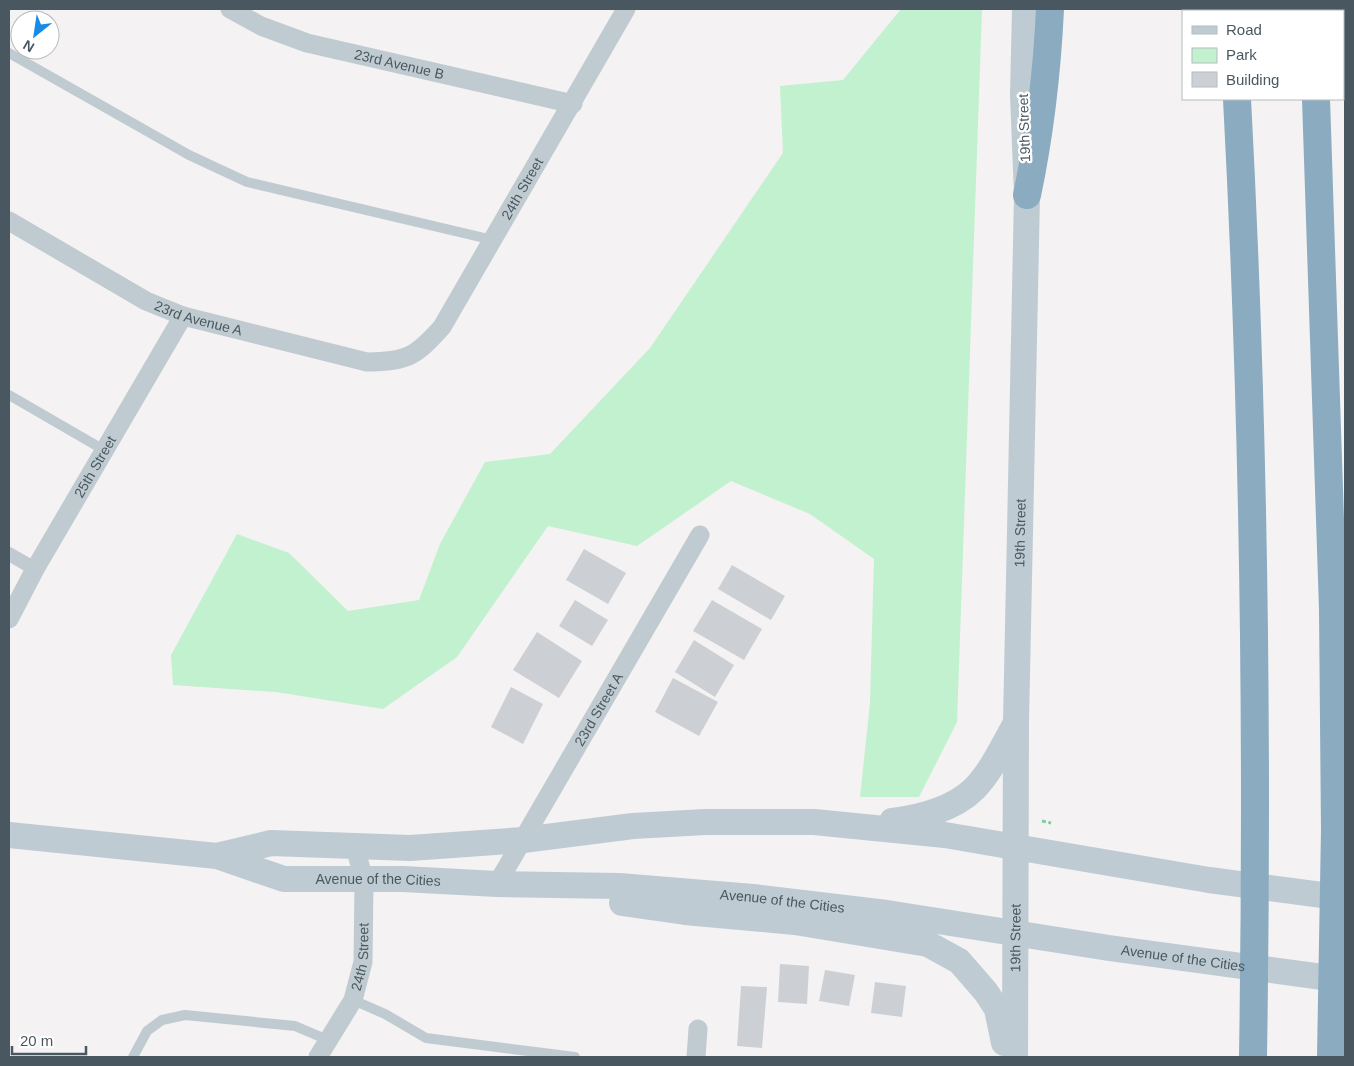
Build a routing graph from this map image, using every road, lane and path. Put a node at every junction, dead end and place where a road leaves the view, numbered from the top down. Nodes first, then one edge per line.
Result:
1 (230, 9) edge
2 (626, 9) edge
3 (1025, 9) edge
4 (1050, 9) edge
5 (9, 54) edge
6 (1237, 100) edge
7 (1316, 100) edge
8 (573, 104) junction
9 (1027, 194) junction
10 (9, 221) edge
11 (493, 240) junction
12 (182, 316) junction
13 (407, 358) joint
14 (9, 395) edge
15 (104, 450) junction
16 (700, 535) dead end
17 (9, 554) edge
18 (34, 569) junction
19 (9, 619) edge
20 (1016, 722) junction
21 (850, 826) junction
22 (9, 835) edge
23 (523, 840) junction
24 (355, 847) junction
25 (1017, 848) junction
26 (217, 856) junction
27 (364, 880) junction
28 (497, 884) junction
29 (1345, 898) edge
30 (1016, 934) junction
31 (1345, 980) edge
32 (354, 1000) junction
33 (698, 1029) dead end
34 (328, 1040) junction
35 (515, 1048) junction
36 (133, 1057) edge
37 (318, 1057) edge
38 (509, 1057) edge
39 (575, 1057) edge
40 (696, 1057) edge
41 (1007, 1057) edge
42 (1015, 1057) edge
43 (1254, 1057) edge
44 (1331, 1057) edge

1 - 8 street, 23rd Avenue B
2 - 8 street, 24th Street
3 - 9 main road, 19th Street
4 - 9 highway
5 - 11 lane
6 - 43 highway
7 - 44 highway
8 - 11 street, 24th Street
9 - 20 main road, 19th Street
10 - 12 street, 23rd Avenue A
11 - 13 street, 24th Street
12 - 13 street, 23rd Avenue A
12 - 15 street, 25th Street
14 - 15 lane
15 - 18 street, 25th Street
16 - 23 street, 23rd Street A
17 - 18 street
18 - 19 street, 25th Street
20 - 21 main road
20 - 25 main road, 19th Street
21 - 23 main road, Avenue of the Cities
21 - 25 main road, Avenue of the Cities
22 - 26 main road, Avenue of the Cities
23 - 24 main road, Avenue of the Cities
23 - 28 street, 23rd Street A
24 - 26 main road, Avenue of the Cities
24 - 27 street, 24th Street
25 - 29 main road, Avenue of the Cities
25 - 30 main road, 19th Street
26 - 27 main road, Avenue of the Cities
27 - 28 main road, Avenue of the Cities
27 - 32 street, 24th Street
28 - 30 main road, Avenue of the Cities
28 - 41 main road
30 - 31 main road, Avenue of the Cities
30 - 42 main road, 19th Street
32 - 34 street, 24th Street
32 - 35 lane
33 - 40 street
34 - 36 lane
34 - 37 street, 24th Street
35 - 38 lane
35 - 39 lane

